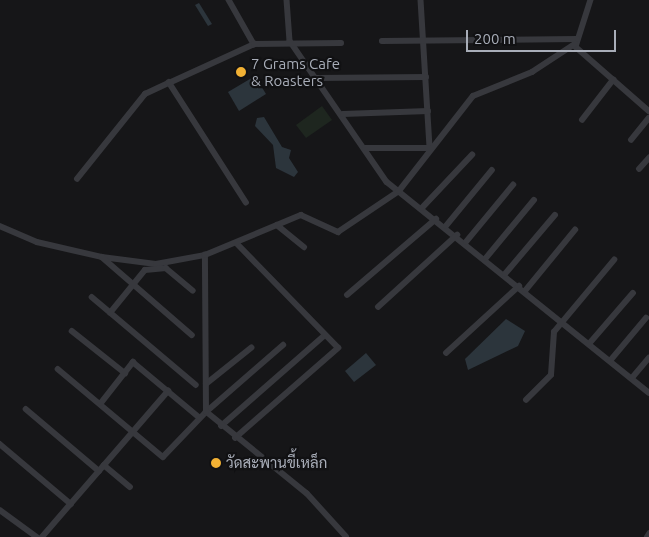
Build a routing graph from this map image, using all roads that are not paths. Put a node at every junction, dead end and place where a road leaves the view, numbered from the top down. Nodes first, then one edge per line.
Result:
1 (229, 0) edge
2 (287, 0) edge
3 (422, 0) edge
4 (591, 0) edge
5 (290, 41) junction
6 (382, 41) dead end
7 (424, 41) junction
8 (576, 42) junction
9 (342, 43) dead end
10 (254, 44) junction
11 (426, 77) junction
12 (317, 78) junction
13 (613, 80) junction
14 (168, 83) junction
15 (428, 111) junction
16 (649, 111) edge
17 (343, 114) junction
18 (649, 118) edge
19 (582, 120) dead end
20 (631, 140) dead end
21 (365, 148) junction
22 (430, 148) junction
23 (472, 155) dead end
24 (649, 158) edge
25 (639, 169) dead end
26 (492, 170) dead end
27 (77, 179) dead end
28 (513, 185) dead end
29 (399, 190) junction
30 (534, 200) dead end
31 (246, 203) dead end
32 (422, 208) junction
33 (555, 215) dead end
34 (436, 219) junction
35 (277, 225) junction
36 (0, 226) edge
37 (446, 226) junction
38 (575, 230) dead end
39 (457, 235) junction
40 (466, 242) junction
41 (236, 244) junction
42 (304, 248) dead end
43 (205, 255) junction
44 (102, 257) junction
45 (486, 258) junction
46 (614, 260) dead end
47 (505, 274) junction
48 (132, 285) junction
49 (519, 286) junction
50 (194, 291) dead end
51 (525, 291) junction
52 (633, 293) dead end
53 (347, 295) dead end
54 (92, 297) dead end
55 (378, 307) dead end
56 (110, 313) junction
57 (646, 318) dead end
58 (564, 323) junction
59 (72, 331) dead end
60 (192, 335) dead end
61 (325, 335) junction
62 (589, 344) junction
63 (283, 345) dead end
64 (251, 348) dead end
65 (446, 353) dead end
66 (649, 358) edge
67 (610, 361) junction
68 (58, 368) dead end
69 (125, 373) junction
70 (632, 378) junction
71 (206, 384) junction
72 (196, 385) dead end
73 (168, 391) junction
74 (649, 393) edge
75 (526, 400) dead end
76 (101, 403) junction
77 (26, 409) dead end
78 (206, 412) junction
79 (200, 418) junction
80 (221, 426) junction
81 (133, 431) junction
82 (235, 438) junction
83 (0, 444) edge
84 (104, 464) junction
85 (99, 471) junction
86 (130, 487) dead end
87 (71, 504) junction
88 (0, 510) edge
89 (37, 537) edge
90 (42, 537) edge
91 (346, 537) edge

1 - 10 street
2 - 5 street
3 - 7 street
4 - 8 street
5 - 9 street
5 - 10 street
5 - 12 street
6 - 7 street
7 - 8 street
7 - 11 street
8 - 13 street
8 - 22 street
10 - 14 street
11 - 12 street
11 - 15 street
12 - 17 street
13 - 16 street
13 - 19 street
14 - 27 street
14 - 31 street
15 - 17 street
15 - 22 street
17 - 21 street
18 - 20 street
21 - 22 street
21 - 29 street
22 - 29 street
23 - 32 street
24 - 25 street
26 - 37 street
28 - 40 street
29 - 32 street
29 - 35 street
30 - 45 street
32 - 34 street
33 - 47 street
34 - 37 street
34 - 53 street
35 - 41 street
35 - 42 street
36 - 44 street
37 - 39 street
38 - 51 street
39 - 40 street
39 - 55 street
40 - 45 street
41 - 43 street
41 - 61 street
43 - 44 street
43 - 71 street
44 - 48 street
45 - 47 street
46 - 58 street
47 - 49 street
48 - 50 street
48 - 56 street
48 - 60 street
49 - 51 street
49 - 65 street
51 - 58 street
52 - 62 street
54 - 56 street
56 - 72 street
57 - 67 street
58 - 62 street
58 - 75 street
59 - 69 street
61 - 80 street
61 - 82 street
62 - 67 street
63 - 78 street
64 - 71 street
66 - 70 street
67 - 70 street
68 - 76 street
69 - 73 street
69 - 76 street
70 - 74 street
71 - 78 street
73 - 79 street
73 - 81 street
76 - 81 street
77 - 85 street
78 - 79 street
78 - 80 street
79 - 81 street
80 - 82 street
81 - 84 street
82 - 91 street
83 - 87 street
84 - 85 street
84 - 86 street
85 - 87 street
87 - 90 street
88 - 89 street

